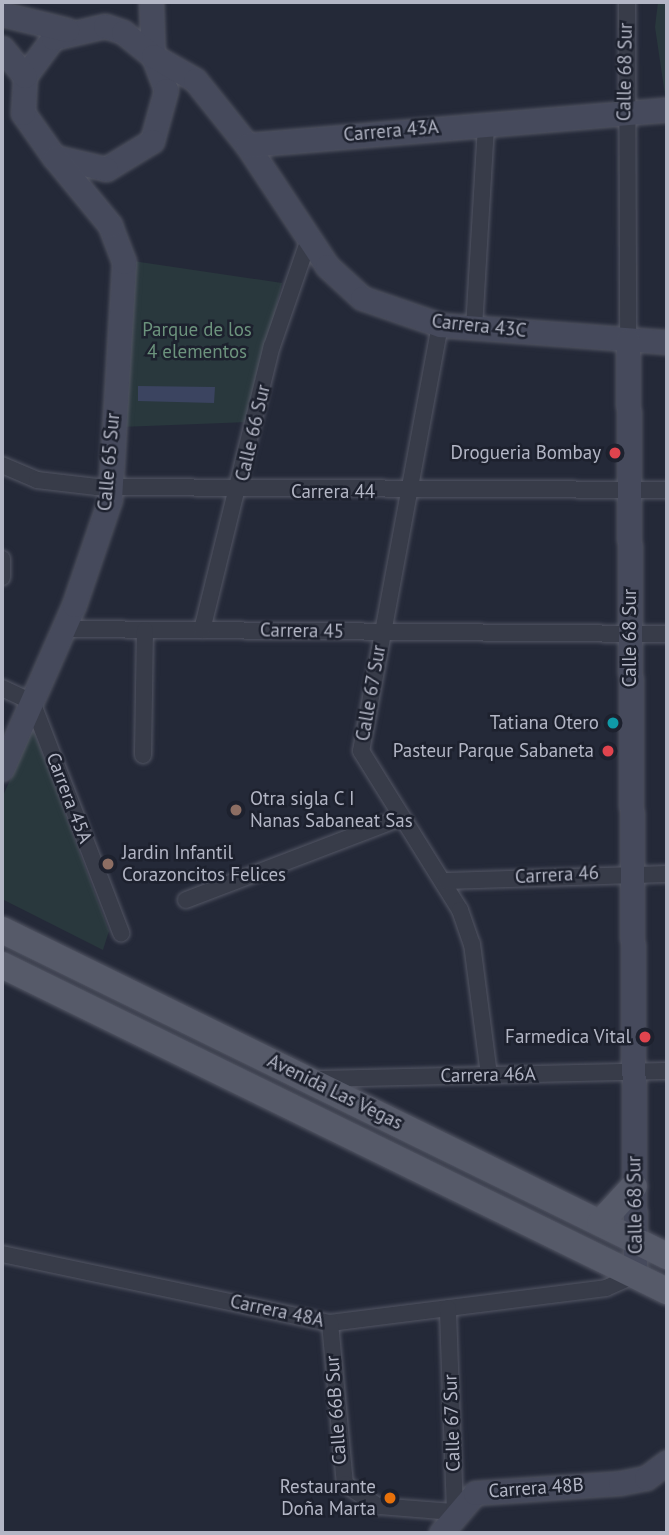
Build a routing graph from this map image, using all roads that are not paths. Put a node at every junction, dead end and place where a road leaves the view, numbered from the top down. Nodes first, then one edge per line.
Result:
1 (151, 2) edge
2 (627, 2) edge
3 (2, 14) edge
4 (67, 30) junction
5 (2, 48) edge
6 (153, 56) junction
7 (25, 76) junction
8 (667, 110) edge
9 (623, 114) junction
10 (486, 124) junction
11 (247, 145) junction
12 (54, 158) junction
13 (309, 239) junction
14 (440, 325) junction
15 (474, 328) junction
16 (628, 340) junction
17 (667, 342) edge
18 (2, 465) edge
19 (110, 487) junction
20 (240, 489) junction
21 (629, 490) junction
22 (667, 490) edge
23 (412, 492) junction
24 (2, 559) edge
25 (2, 577) edge
26 (64, 629) junction
27 (145, 630) junction
28 (202, 630) junction
29 (382, 632) junction
30 (630, 634) junction
31 (667, 634) edge
32 (2, 688) edge
33 (32, 702) junction
34 (143, 755) dead end
35 (2, 768) edge
36 (401, 818) junction
37 (632, 871) junction
38 (667, 873) edge
39 (446, 881) junction
40 (186, 900) dead end
41 (2, 930) edge
42 (121, 933) dead end
43 (2, 965) edge
44 (667, 1071) edge
45 (634, 1072) junction
46 (489, 1075) junction
47 (308, 1079) junction
48 (635, 1186) junction
49 (600, 1223) junction
50 (635, 1240) junction
51 (2, 1254) edge
52 (667, 1256) edge
53 (635, 1275) junction
54 (667, 1291) edge
55 (448, 1308) junction
56 (330, 1323) junction
57 (667, 1462) edge
58 (455, 1512) junction
59 (441, 1533) edge

1 - 6 street
2 - 9 street, Calle 68 Sur
3 - 4 street
4 - 6 street
4 - 7 street
5 - 7 street
6 - 11 street
6 - 12 street
7 - 12 street
8 - 9 street, Carrera 43A
9 - 10 street, Carrera 43A
9 - 16 street, Calle 68 Sur
10 - 11 street, Carrera 43A
10 - 15 street
11 - 13 street, Carrera 43C
12 - 19 street, Calle 65 Sur
13 - 14 street, Carrera 43C
13 - 20 street, Calle 66 Sur
14 - 15 street, Carrera 43C
14 - 23 street, Calle 67 Sur
15 - 16 street, Carrera 43C
16 - 17 street, Carrera 43C
16 - 21 street, Calle 68 Sur
18 - 19 street, Carrera 44
19 - 20 street, Carrera 44
19 - 26 street, Calle 65 Sur
20 - 23 street, Carrera 44
20 - 28 street, Calle 66 Sur
21 - 22 street, Carrera 44
21 - 23 street, Carrera 44
21 - 30 street, Calle 68 Sur
23 - 29 street, Calle 67 Sur
24 - 25 street
26 - 27 street, Carrera 45
26 - 33 street, Calle 65 Sur
27 - 28 street, Carrera 45
27 - 34 street
28 - 29 street, Carrera 45
29 - 30 street, Carrera 45
29 - 36 street, Calle 67 Sur
30 - 31 street, Carrera 45
30 - 37 street, Calle 68 Sur
32 - 33 street
33 - 35 street, Calle 65 Sur
33 - 42 street, Carrera 45A
36 - 39 street, Calle 67 Sur
36 - 40 street
37 - 38 street, Carrera 46
37 - 39 street, Carrera 46
37 - 45 street, Calle 68 Sur
39 - 46 street, Calle 67 Sur
41 - 47 main road, Avenida Las Vegas
43 - 53 main road, Avenida Las Vegas
44 - 45 street, Carrera 46A
45 - 46 street, Carrera 46A
45 - 48 street, Calle 68 Sur
46 - 47 street, Carrera 46A
47 - 49 main road, Avenida Las Vegas
48 - 49 main road
48 - 50 street, Calle 68 Sur
49 - 50 main road, Avenida Las Vegas
50 - 52 main road, Avenida Las Vegas
50 - 53 street, Calle 68 Sur
51 - 56 street, Carrera 48A
53 - 54 main road, Avenida Las Vegas
53 - 55 street, Carrera 48A
55 - 56 street, Carrera 48A
55 - 58 street, Calle 67 Sur
56 - 58 street, Calle 66B Sur
57 - 58 street, Carrera 48B
58 - 59 street

